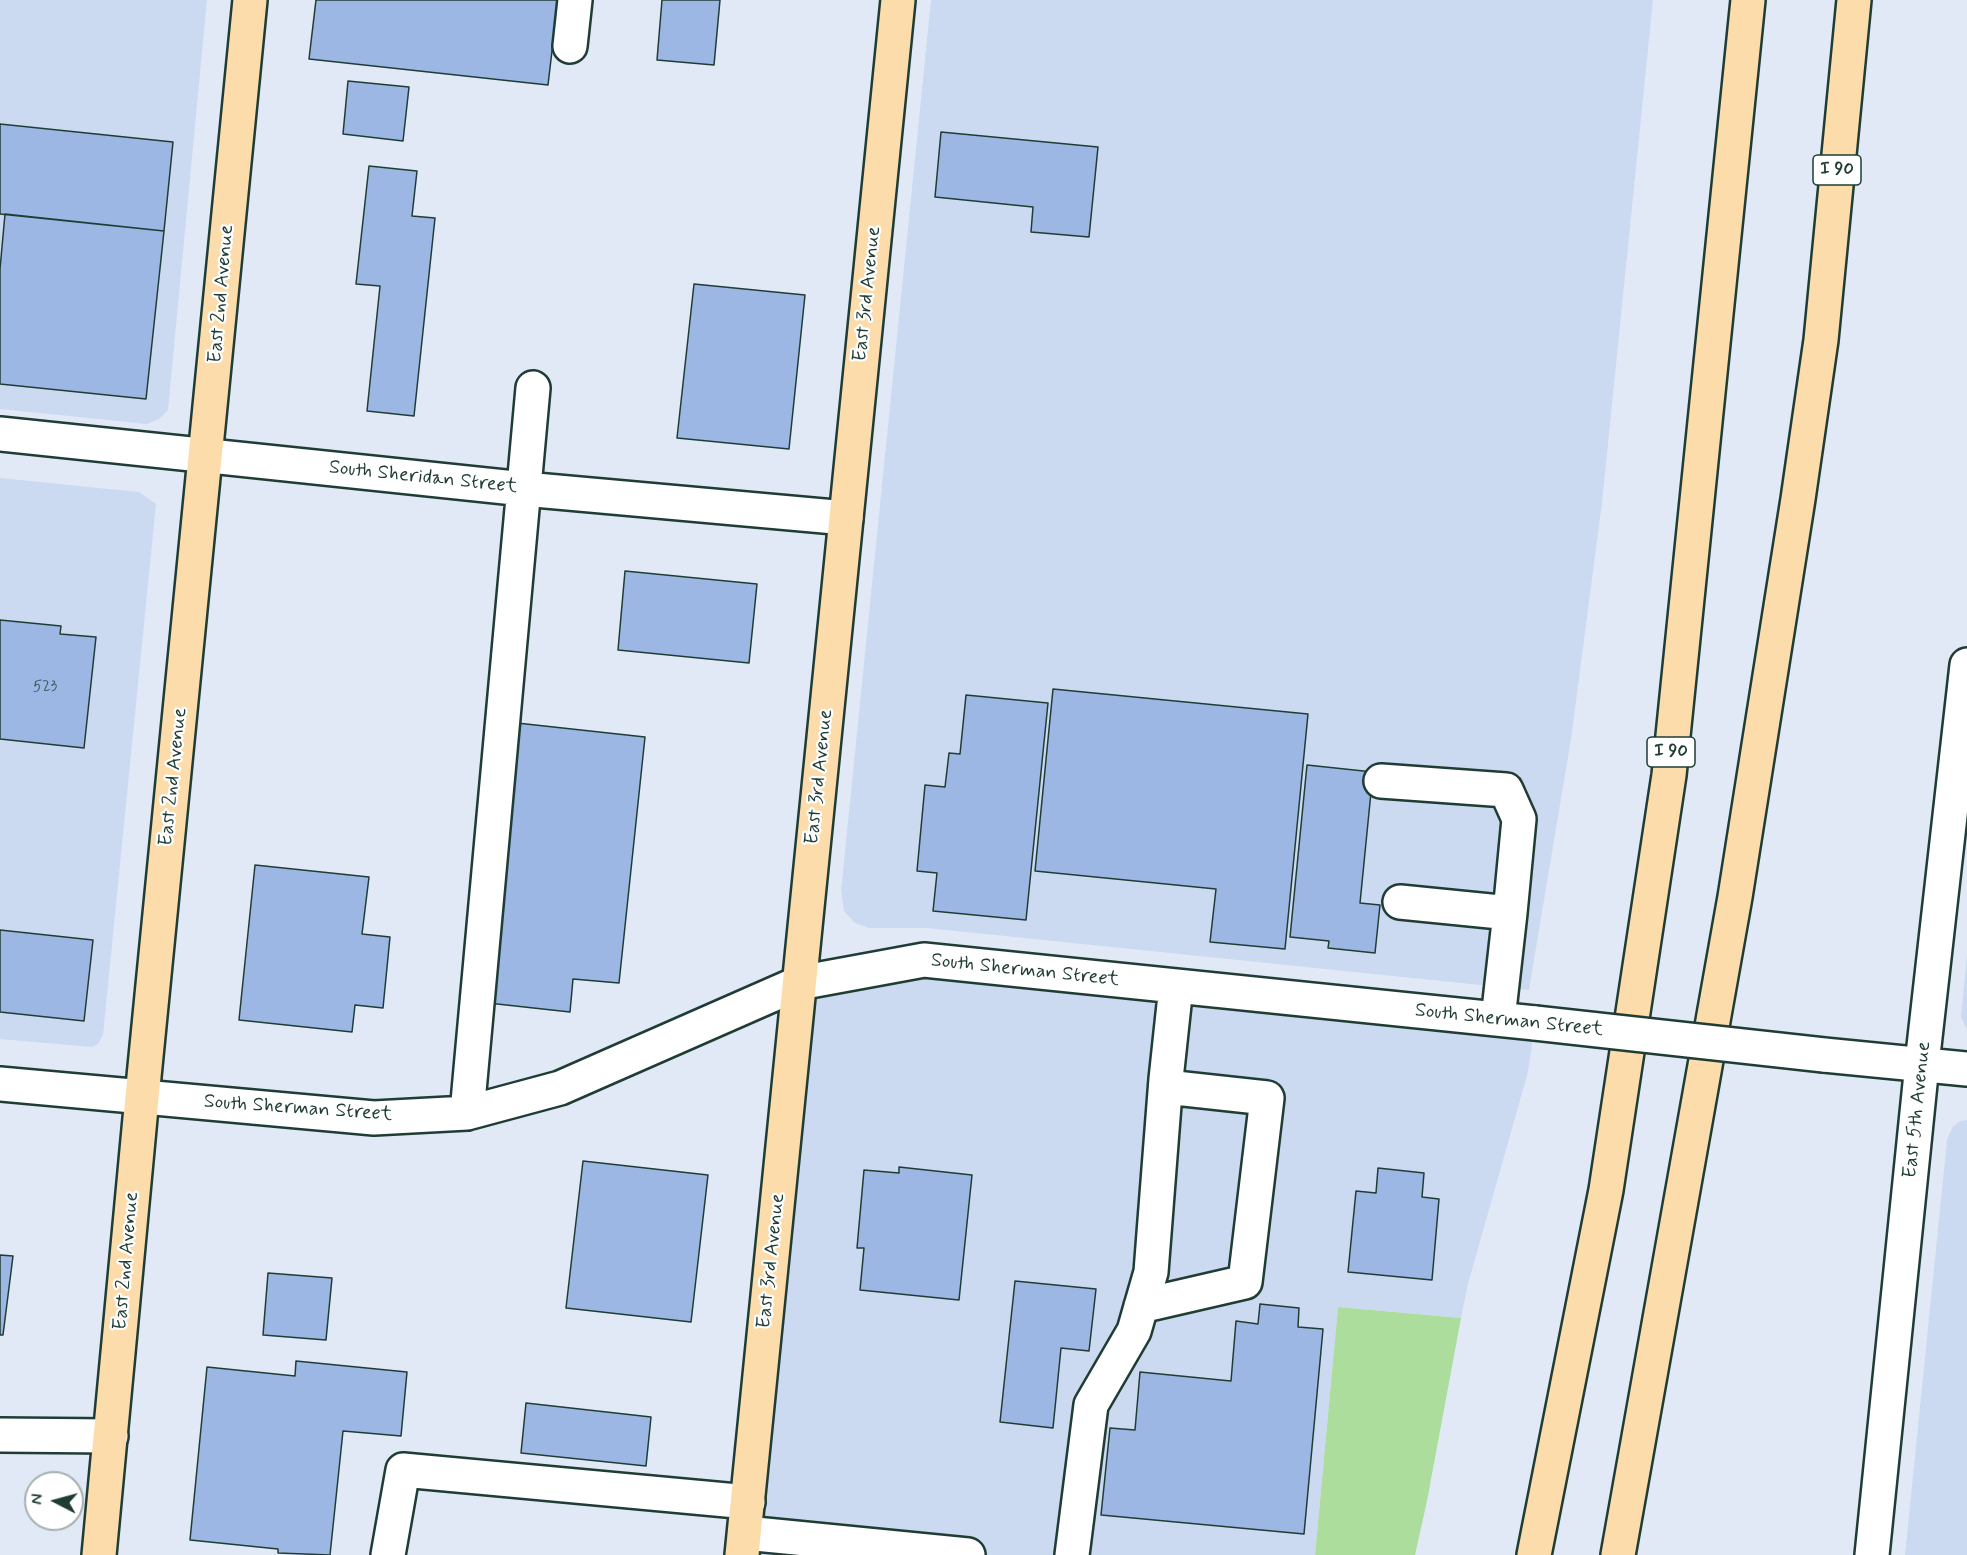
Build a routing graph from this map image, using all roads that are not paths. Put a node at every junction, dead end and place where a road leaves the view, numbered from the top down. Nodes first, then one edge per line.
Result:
1 (250, 0) edge
2 (575, 0) edge
3 (898, 0) edge
4 (1748, 0) edge
5 (1854, 0) edge
6 (570, 46) dead end
7 (533, 388) dead end
8 (0, 434) edge
9 (206, 455) junction
10 (524, 489) junction
11 (846, 518) junction
12 (1967, 665) edge
13 (1381, 781) dead end
14 (1400, 902) dead end
15 (1510, 913) junction
16 (799, 982) junction
17 (1176, 986) junction
18 (1498, 1019) junction
19 (1923, 1064) junction
20 (1967, 1069) edge
21 (0, 1084) edge
22 (1166, 1087) junction
23 (142, 1097) junction
24 (467, 1113) junction
25 (1141, 1306) junction
26 (0, 1435) edge
27 (111, 1436) junction
28 (745, 1530) edge
29 (856, 1550) edge
30 (99, 1555) edge
31 (388, 1555) edge
32 (968, 1555) edge
33 (1072, 1555) edge
34 (1532, 1555) edge
35 (1618, 1555) edge
36 (1872, 1555) edge

1 - 9 main road, East 2nd Avenue
2 - 6 street
3 - 11 main road, East 3rd Avenue
4 - 34 main road, I 90
5 - 35 main road, I 90
7 - 10 street
8 - 9 street, South Sheridan Street
9 - 10 street, South Sheridan Street
9 - 23 main road, East 2nd Avenue
10 - 11 street, South Sheridan Street
10 - 24 street
11 - 16 main road, East 3rd Avenue
12 - 19 street, East 5th Avenue
13 - 15 street
14 - 15 street
15 - 18 street
16 - 17 street, South Sherman Street
16 - 24 street, South Sherman Street
16 - 28 main road, East 3rd Avenue
17 - 18 street, South Sherman Street
17 - 22 street
18 - 19 street, South Sherman Street, bridge
19 - 20 street, South Sherman Street
19 - 36 street, East 5th Avenue
21 - 23 street, South Sherman Street
22 - 25 street
22 - 25 street
23 - 24 street, South Sherman Street
23 - 27 main road, East 2nd Avenue
25 - 33 street
26 - 27 street
27 - 30 main road, East 2nd Avenue
28 - 29 street
28 - 31 street
29 - 32 street

